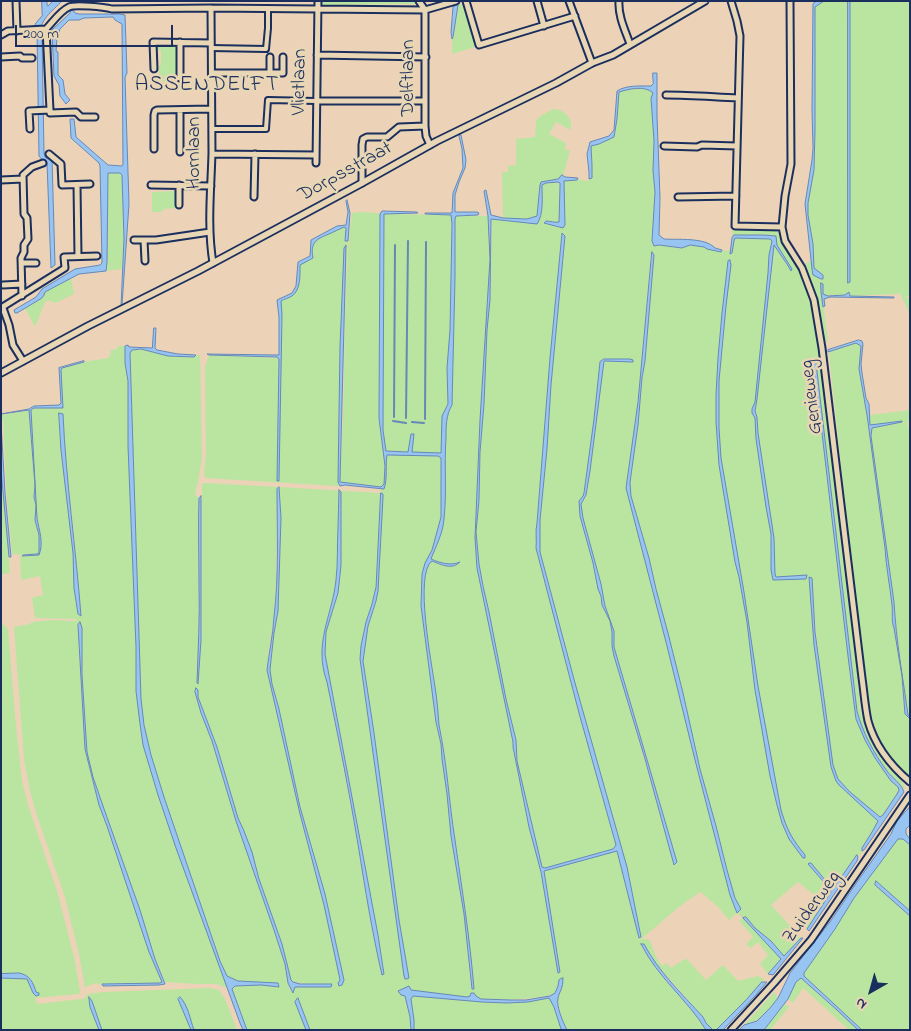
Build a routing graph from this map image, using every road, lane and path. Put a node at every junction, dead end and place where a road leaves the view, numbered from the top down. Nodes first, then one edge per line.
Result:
1 (16, 1) edge
2 (318, 1) edge
3 (419, 1) edge
4 (456, 1) edge
5 (466, 1) edge
6 (538, 1) edge
7 (569, 1) edge
8 (619, 1) edge
9 (705, 1) edge
10 (731, 1) edge
11 (790, 1) edge
12 (104, 4) edge
13 (229, 4) edge
14 (211, 8) junction
15 (268, 8) junction
16 (317, 8) junction
17 (425, 10) junction
18 (575, 16) junction
19 (544, 26) junction
20 (44, 29) junction
21 (17, 31) junction
22 (1, 36) edge
23 (180, 42) junction
24 (630, 44) junction
25 (211, 46) junction
26 (317, 55) junction
27 (1, 57) edge
28 (270, 57) dead end
29 (283, 57) dead end
30 (426, 57) junction
31 (32, 58) dead end
32 (592, 63) junction
33 (154, 69) dead end
34 (212, 73) junction
35 (270, 74) junction
36 (180, 78) dead end
37 (666, 94) dead end
38 (738, 98) junction
39 (425, 100) junction
40 (316, 101) junction
41 (47, 110) junction
42 (180, 110) junction
43 (211, 110) junction
44 (96, 117) dead end
45 (425, 126) junction
46 (30, 129) dead end
47 (212, 129) junction
48 (430, 145) junction
49 (664, 146) dead end
50 (737, 146) junction
51 (154, 148) dead end
52 (180, 152) dead end
53 (49, 154) dead end
54 (212, 154) junction
55 (255, 154) junction
56 (316, 155) junction
57 (43, 163) dead end
58 (316, 163) dead end
59 (23, 179) junction
60 (1, 180) edge
61 (362, 183) junction
62 (90, 184) dead end
63 (77, 185) junction
64 (151, 185) dead end
65 (179, 185) junction
66 (211, 186) junction
67 (736, 196) junction
68 (254, 197) dead end
69 (678, 197) dead end
70 (179, 205) dead end
71 (782, 227) junction
72 (210, 232) junction
73 (134, 240) dead end
74 (144, 240) junction
75 (78, 256) junction
76 (97, 256) dead end
77 (145, 261) dead end
78 (22, 263) junction
79 (36, 263) dead end
80 (214, 263) junction
81 (22, 284) junction
82 (3, 285) dead end
83 (22, 296) junction
84 (2, 308) edge
85 (23, 360) junction
86 (1, 373) edge
87 (910, 782) edge
88 (910, 795) edge
89 (730, 1030) edge

1 - 21 street
2 - 16 street, Vlietlaan
3 - 17 street
4 - 17 street
5 - 19 street
6 - 19 street
7 - 18 street
8 - 24 street
9 - 24 street, Dorpsstraat
10 - 38 street
11 - 71 street, Genieweg
12 - 14 street
12 - 20 street
13 - 14 street
13 - 15 street
14 - 25 street, Hornlaan
15 - 16 street
15 - 25 street
16 - 17 street
16 - 26 street, Vlietlaan
17 - 30 street, Delftlaan
18 - 19 street
18 - 32 street
20 - 21 street
20 - 41 street
21 - 22 street
23 - 25 street
23 - 33 street
23 - 36 street
24 - 32 street, Dorpsstraat
25 - 34 street, Hornlaan
26 - 30 street
26 - 40 street, Vlietlaan
27 - 31 street
28 - 35 street
29 - 35 street
30 - 39 street, Delftlaan
32 - 48 street, Dorpsstraat
34 - 35 street
34 - 43 street, Hornlaan
37 - 38 street
38 - 50 street
39 - 40 street
39 - 45 street, Delftlaan
40 - 47 street
40 - 56 street, Vlietlaan
41 - 44 street
41 - 46 street
42 - 43 street
42 - 51 street
42 - 52 street
43 - 47 street, Hornlaan
45 - 48 street, Delftlaan
45 - 61 street
47 - 54 street, Hornlaan
48 - 61 street, Dorpsstraat
49 - 50 street
50 - 67 street
53 - 63 street
54 - 55 street
54 - 66 street, Hornlaan
55 - 56 street
55 - 68 street
56 - 58 street, Vlietlaan
57 - 59 street
59 - 60 street
59 - 78 street
61 - 80 street, Dorpsstraat
62 - 63 street
63 - 75 street
64 - 65 street
65 - 66 street
65 - 70 street
66 - 72 street, Hornlaan
67 - 69 street
67 - 71 street
71 - 87 street, Genieweg
72 - 74 street
72 - 80 street, Hornlaan
73 - 74 street
74 - 77 street
75 - 76 street
75 - 83 street
78 - 79 street
78 - 81 street
80 - 85 street, Dorpsstraat
81 - 82 street
81 - 83 street
83 - 84 street
84 - 85 street
85 - 86 street, Dorpsstraat
88 - 89 street, Zuiderweg

